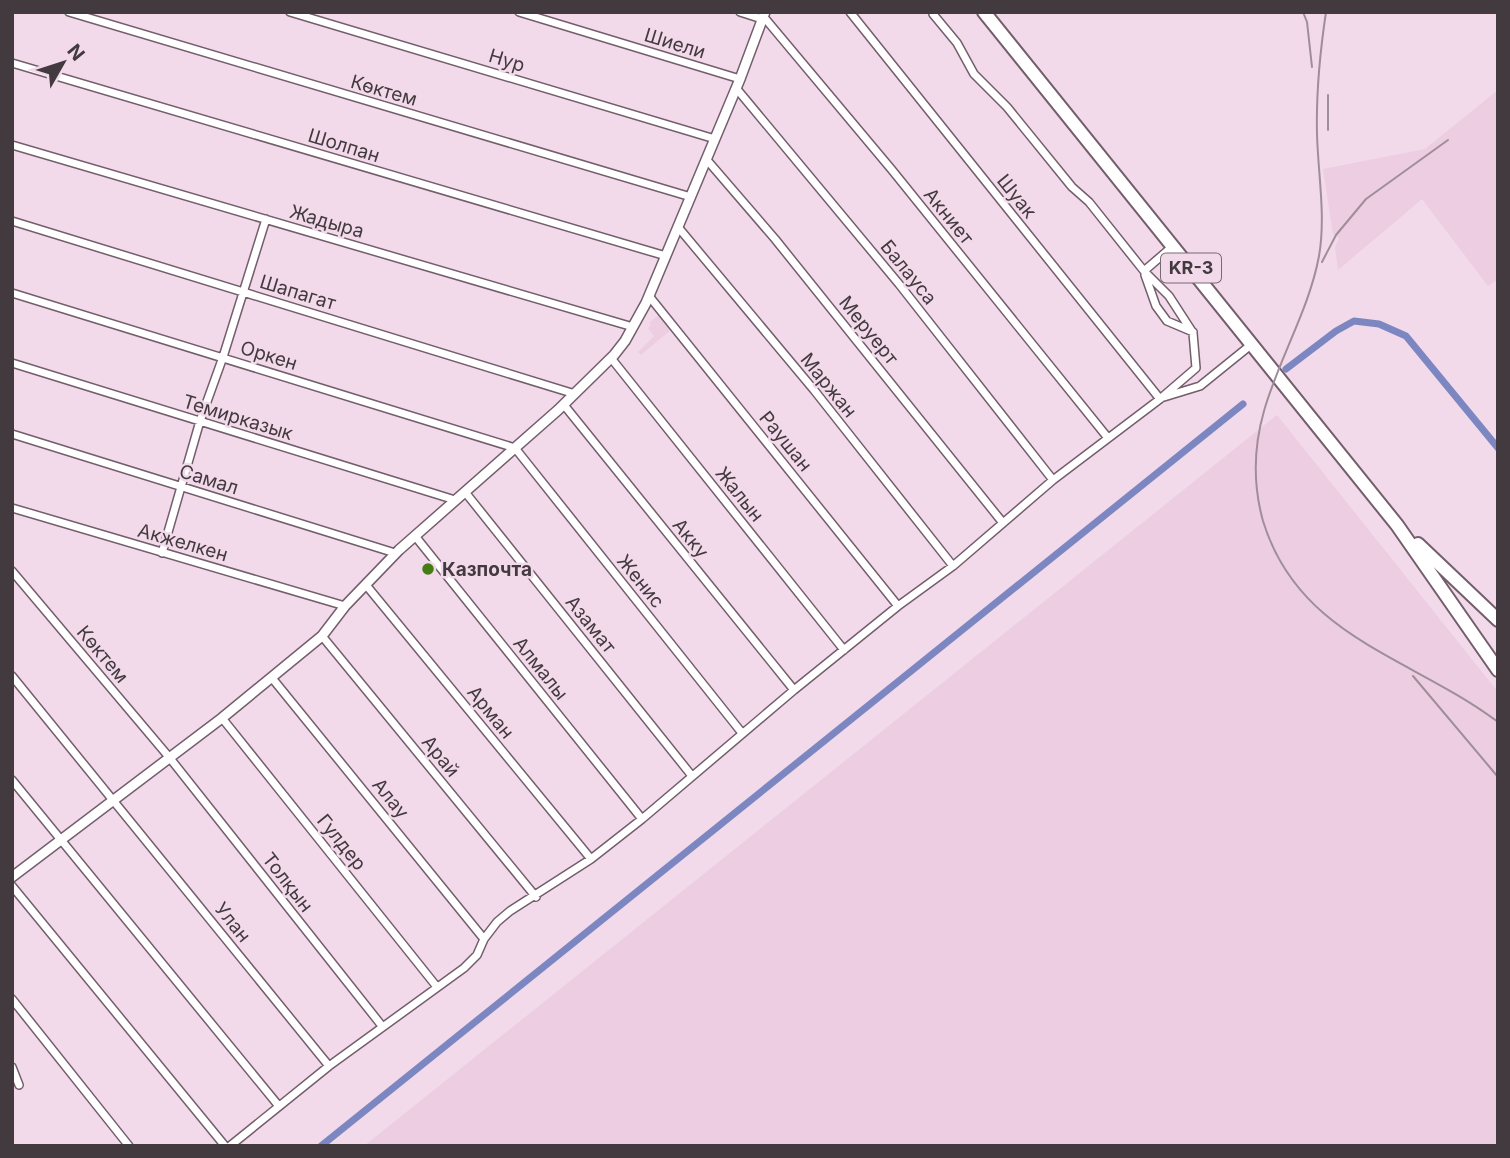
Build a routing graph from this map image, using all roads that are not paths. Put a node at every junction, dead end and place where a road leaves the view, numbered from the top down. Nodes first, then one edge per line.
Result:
1 (69, 12) edge
2 (290, 12) edge
3 (519, 12) edge
4 (740, 12) edge
5 (850, 12) edge
6 (933, 12) edge
7 (984, 12) edge
8 (763, 16) edge
9 (12, 63) edge
10 (738, 83) junction
11 (715, 139) junction
12 (12, 145) edge
13 (706, 160) junction
14 (691, 197) junction
15 (266, 219) junction
16 (12, 221) edge
17 (678, 227) junction
18 (1173, 246) junction
19 (666, 256) junction
20 (1144, 271) junction
21 (243, 292) junction
22 (12, 293) edge
23 (649, 296) junction
24 (633, 327) junction
25 (1194, 333) junction
26 (1252, 344) junction
27 (223, 357) junction
28 (611, 358) junction
29 (12, 363) edge
30 (575, 394) junction
31 (1160, 399) junction
32 (564, 405) junction
33 (200, 422) junction
34 (12, 434) edge
35 (1108, 438) junction
36 (515, 448) junction
37 (1054, 480) junction
38 (183, 487) junction
39 (465, 492) junction
40 (456, 500) junction
41 (12, 508) edge
42 (1003, 523) junction
43 (1397, 524) junction
44 (415, 536) junction
45 (162, 553) junction
46 (396, 553) junction
47 (953, 566) junction
48 (12, 570) edge
49 (366, 584) junction
50 (345, 606) junction
51 (898, 606) junction
52 (1498, 620) edge
53 (322, 636) junction
54 (844, 650) junction
55 (1498, 670) edge
56 (12, 676) edge
57 (272, 678) junction
58 (794, 690) junction
59 (222, 718) junction
60 (742, 733) junction
61 (169, 757) junction
62 (692, 776) junction
63 (12, 780) edge
64 (114, 799) junction
65 (642, 819) junction
66 (61, 840) junction
67 (591, 859) junction
68 (12, 877) edge
69 (12, 886) edge
70 (536, 897) junction
71 (484, 939) junction
72 (438, 987) junction
73 (12, 999) edge
74 (382, 1027) junction
75 (12, 1066) edge
76 (329, 1066) junction
77 (19, 1085) dead end
78 (278, 1105) junction
79 (129, 1146) edge
80 (228, 1146) edge

1 - 14 street, Көктем
2 - 11 street, Нур
3 - 10 street, Шиели
4 - 8 street
5 - 31 street, Шуак
6 - 20 street
7 - 18 main road, KR-3
8 - 10 street
8 - 35 street, Акниет
9 - 19 street, Шолпан
10 - 11 street
10 - 37 street, Балауса
11 - 13 street
12 - 15 street, Жадыра
13 - 14 street
13 - 42 street, Меруерт
14 - 17 street
15 - 21 street
15 - 24 street, Жадыра
16 - 21 street, Шапагат
17 - 19 street
17 - 47 street, Маржан
18 - 20 street
18 - 26 main road, KR-3
19 - 23 street
20 - 25 street
20 - 25 street
21 - 27 street
21 - 30 street, Шапагат
22 - 27 street, Оркен
23 - 24 street
23 - 51 street, Раушан
24 - 28 street
25 - 31 street
26 - 31 street
26 - 43 main road, KR-3
27 - 33 street
27 - 36 street, Оркен
28 - 30 street
28 - 54 street, Жалын
29 - 33 street, Темирказык
30 - 32 street
31 - 35 street
32 - 36 street
32 - 58 street, Акку
33 - 38 street
33 - 40 street, Темирказык
34 - 38 street, Самал
35 - 37 street
36 - 39 street
36 - 60 street, Женис
37 - 42 street
38 - 45 street
38 - 46 street, Самал
39 - 40 street
39 - 62 street, Азамат
40 - 44 street
41 - 45 street, Акжелкен
42 - 47 street
43 - 52 main road, KR-3
43 - 55 main road, KR-3
44 - 46 street
44 - 65 street, Алмалы
45 - 50 street, Акжелкен
46 - 49 street
47 - 51 street
48 - 61 street, Көктем
49 - 50 street
49 - 67 street, Арман
50 - 53 street
51 - 54 street
53 - 57 street
53 - 70 street, Арай
54 - 58 street
56 - 64 street, Улан
57 - 59 street
57 - 71 street, Алау
58 - 60 street
59 - 61 street
59 - 72 street, Гулдер
60 - 62 street
61 - 64 street
61 - 74 street, Толқын
62 - 65 street
63 - 66 street
64 - 66 street
64 - 76 street, Улан
65 - 67 street
66 - 68 street
66 - 78 street
67 - 70 street
69 - 80 street
70 - 71 street
71 - 72 street
72 - 74 street
73 - 79 street
74 - 76 street
75 - 77 street
76 - 78 street
78 - 80 street

